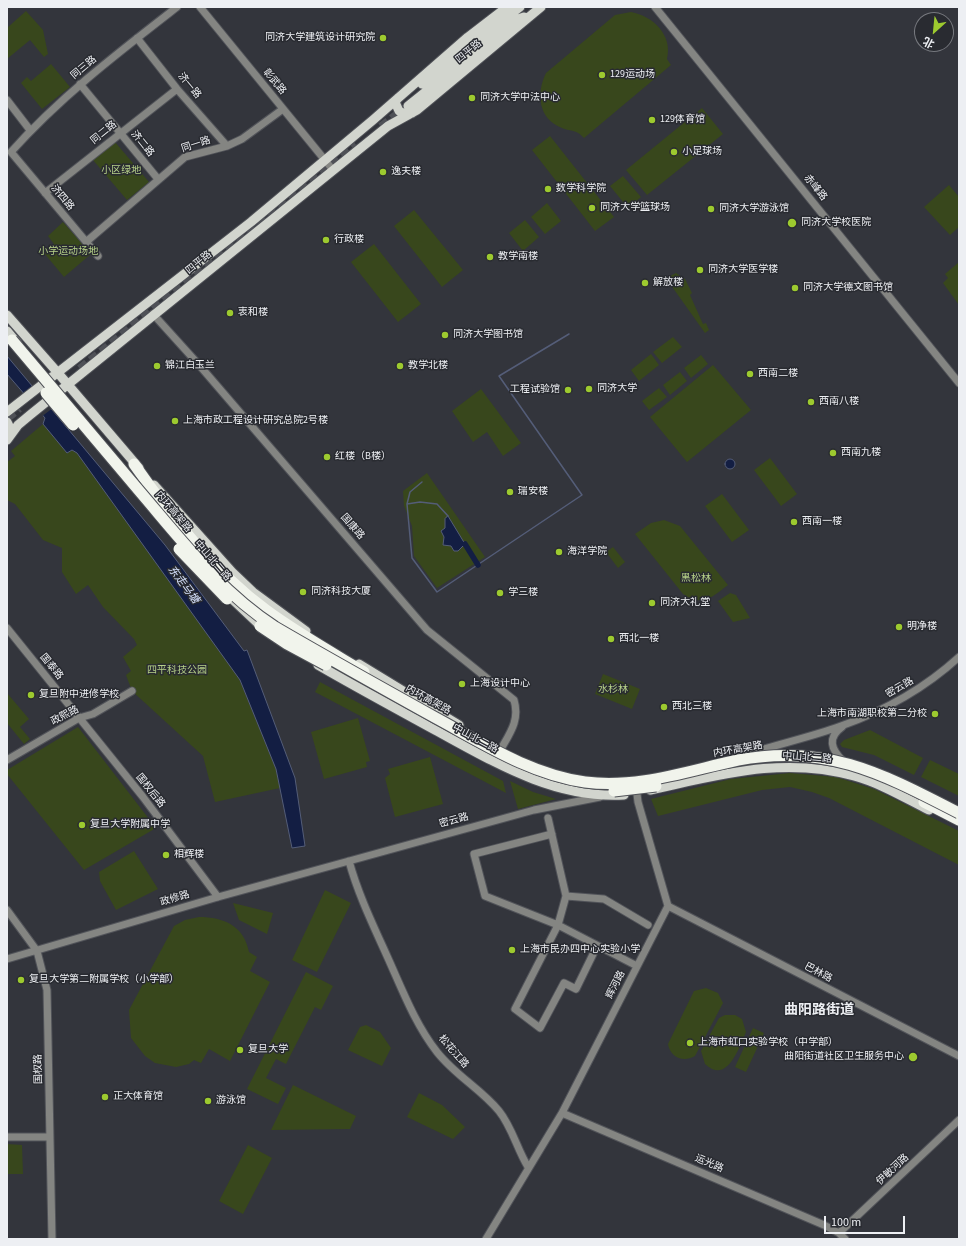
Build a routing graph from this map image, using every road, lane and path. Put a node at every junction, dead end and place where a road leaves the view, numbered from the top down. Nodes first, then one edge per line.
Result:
1 (177, 7) edge
2 (200, 7) edge
3 (507, 7) edge
4 (520, 7) edge
5 (541, 7) edge
6 (655, 7) edge
7 (137, 38) junction
8 (80, 84) junction
9 (177, 89) junction
10 (7, 100) edge
11 (405, 104) junction
12 (283, 109) junction
13 (30, 130) junction
14 (120, 133) junction
15 (227, 146) junction
16 (11, 152) joint
17 (325, 159) junction
18 (333, 170) junction
19 (158, 179) junction
20 (45, 193) junction
21 (86, 242) junction
22 (98, 256) dead end
23 (153, 314) junction
24 (7, 315) edge
25 (7, 331) edge
26 (7, 335) edge
27 (7, 346) edge
28 (58, 372) junction
29 (48, 381) junction
30 (959, 383) edge
31 (68, 384) junction
32 (58, 393) junction
33 (7, 412) edge
34 (7, 422) edge
35 (7, 434) edge
36 (7, 440) edge
37 (134, 464) junction
38 (7, 628) edge
39 (959, 657) edge
40 (132, 691) dead end
41 (78, 718) junction
42 (845, 725) junction
43 (454, 728) junction
44 (501, 749) junction
45 (741, 756) junction
46 (7, 760) edge
47 (843, 761) junction
48 (635, 778) junction
49 (570, 791) junction
50 (637, 793) junction
51 (608, 796) junction
52 (565, 803) junction
53 (959, 813) edge
54 (548, 818) dead end
55 (959, 820) edge
56 (959, 824) edge
57 (552, 834) junction
58 (349, 860) junction
59 (218, 896) junction
60 (566, 896) junction
61 (668, 906) junction
62 (7, 910) edge
63 (558, 925) junction
64 (648, 925) dead end
65 (597, 946) junction
66 (37, 951) junction
67 (7, 959) edge
68 (637, 966) junction
69 (959, 1056) edge
70 (562, 1113) junction
71 (959, 1120) edge
72 (7, 1137) edge
73 (50, 1137) junction
74 (528, 1166) junction
75 (839, 1232) junction
76 (52, 1239) edge
77 (486, 1239) edge
78 (845, 1239) edge

1 - 7 street, 同三路
2 - 12 street, 彰武路
3 - 11 main road, 四平路
4 - 11 main road
5 - 11 main road
6 - 30 street, 赤峰路
7 - 8 street, 同三路
7 - 9 street, 济一路
8 - 13 street, 同三路
8 - 14 street, 济二路
9 - 14 street, 同二路
9 - 15 street, 济一路
10 - 13 street
11 - 17 main road, 四平路
11 - 18 main road, 四平路
12 - 15 street, 同一路
12 - 17 street, 彰武路
13 - 16 street, 同三路
14 - 19 street, 济二路
14 - 20 street, 同二路
15 - 19 street, 同一路
16 - 20 street, 济四路
17 - 18 street, 彰武路
17 - 28 main road, 四平路
18 - 23 main road, 四平路
19 - 21 street, 同一路
20 - 21 street, 济四路
21 - 22 street, 济四路
23 - 31 main road, 四平路
23 - 44 street, 国康路
24 - 28 main road, 中山北二路
25 - 29 main road, 中山北二路
26 - 43 highway, 内环高架路, bridge
27 - 55 highway, 内环高架路, bridge
28 - 29 main road, 四平路
28 - 31 main road, 中山北二路
29 - 32 main road, 中山北二路
29 - 33 main road, 四平路
31 - 32 main road, 四平路
31 - 37 main road, 中山北二路
32 - 36 main road, 四平路
32 - 49 main road, 中山北二路
34 - 35 main road
37 - 43 highway, bridge
37 - 44 main road, 中山北二路
38 - 41 street, 国泰路
39 - 42 street, 密云路
40 - 41 street, 政熙路
41 - 46 street, 政熙路
41 - 59 street, 国权后路
42 - 45 street, 密云路
42 - 47 street, 密云路
43 - 53 highway, 内环高架路, bridge
44 - 48 main road, 中山北二路
45 - 47 main road, 中山北二路
45 - 48 main road, 中山北二路
47 - 53 main road, 中山北二路
48 - 50 street
49 - 51 main road, 中山北二路
49 - 52 street
50 - 51 main road, 中山北二路
50 - 56 main road, 中山北二路
50 - 61 street
51 - 52 street, 密云路
52 - 58 street, 密云路
54 - 57 street
57 - 60 street
57 - 63 street
58 - 59 street, 政修路
58 - 74 street, 松花江路
59 - 66 street, 政修路
60 - 63 street
60 - 64 street
61 - 68 street, 辉河路
61 - 69 street, 巴林路
62 - 66 street, 国权路
63 - 65 street
63 - 65 street
65 - 68 street
66 - 67 street, 政修路
66 - 73 street, 国权路
68 - 70 street, 辉河路
70 - 74 street, 辉河路
70 - 75 street, 运光路
71 - 75 street, 伊敏河路
72 - 73 street
73 - 76 street, 国权路
74 - 77 street
75 - 78 street, 运光路

